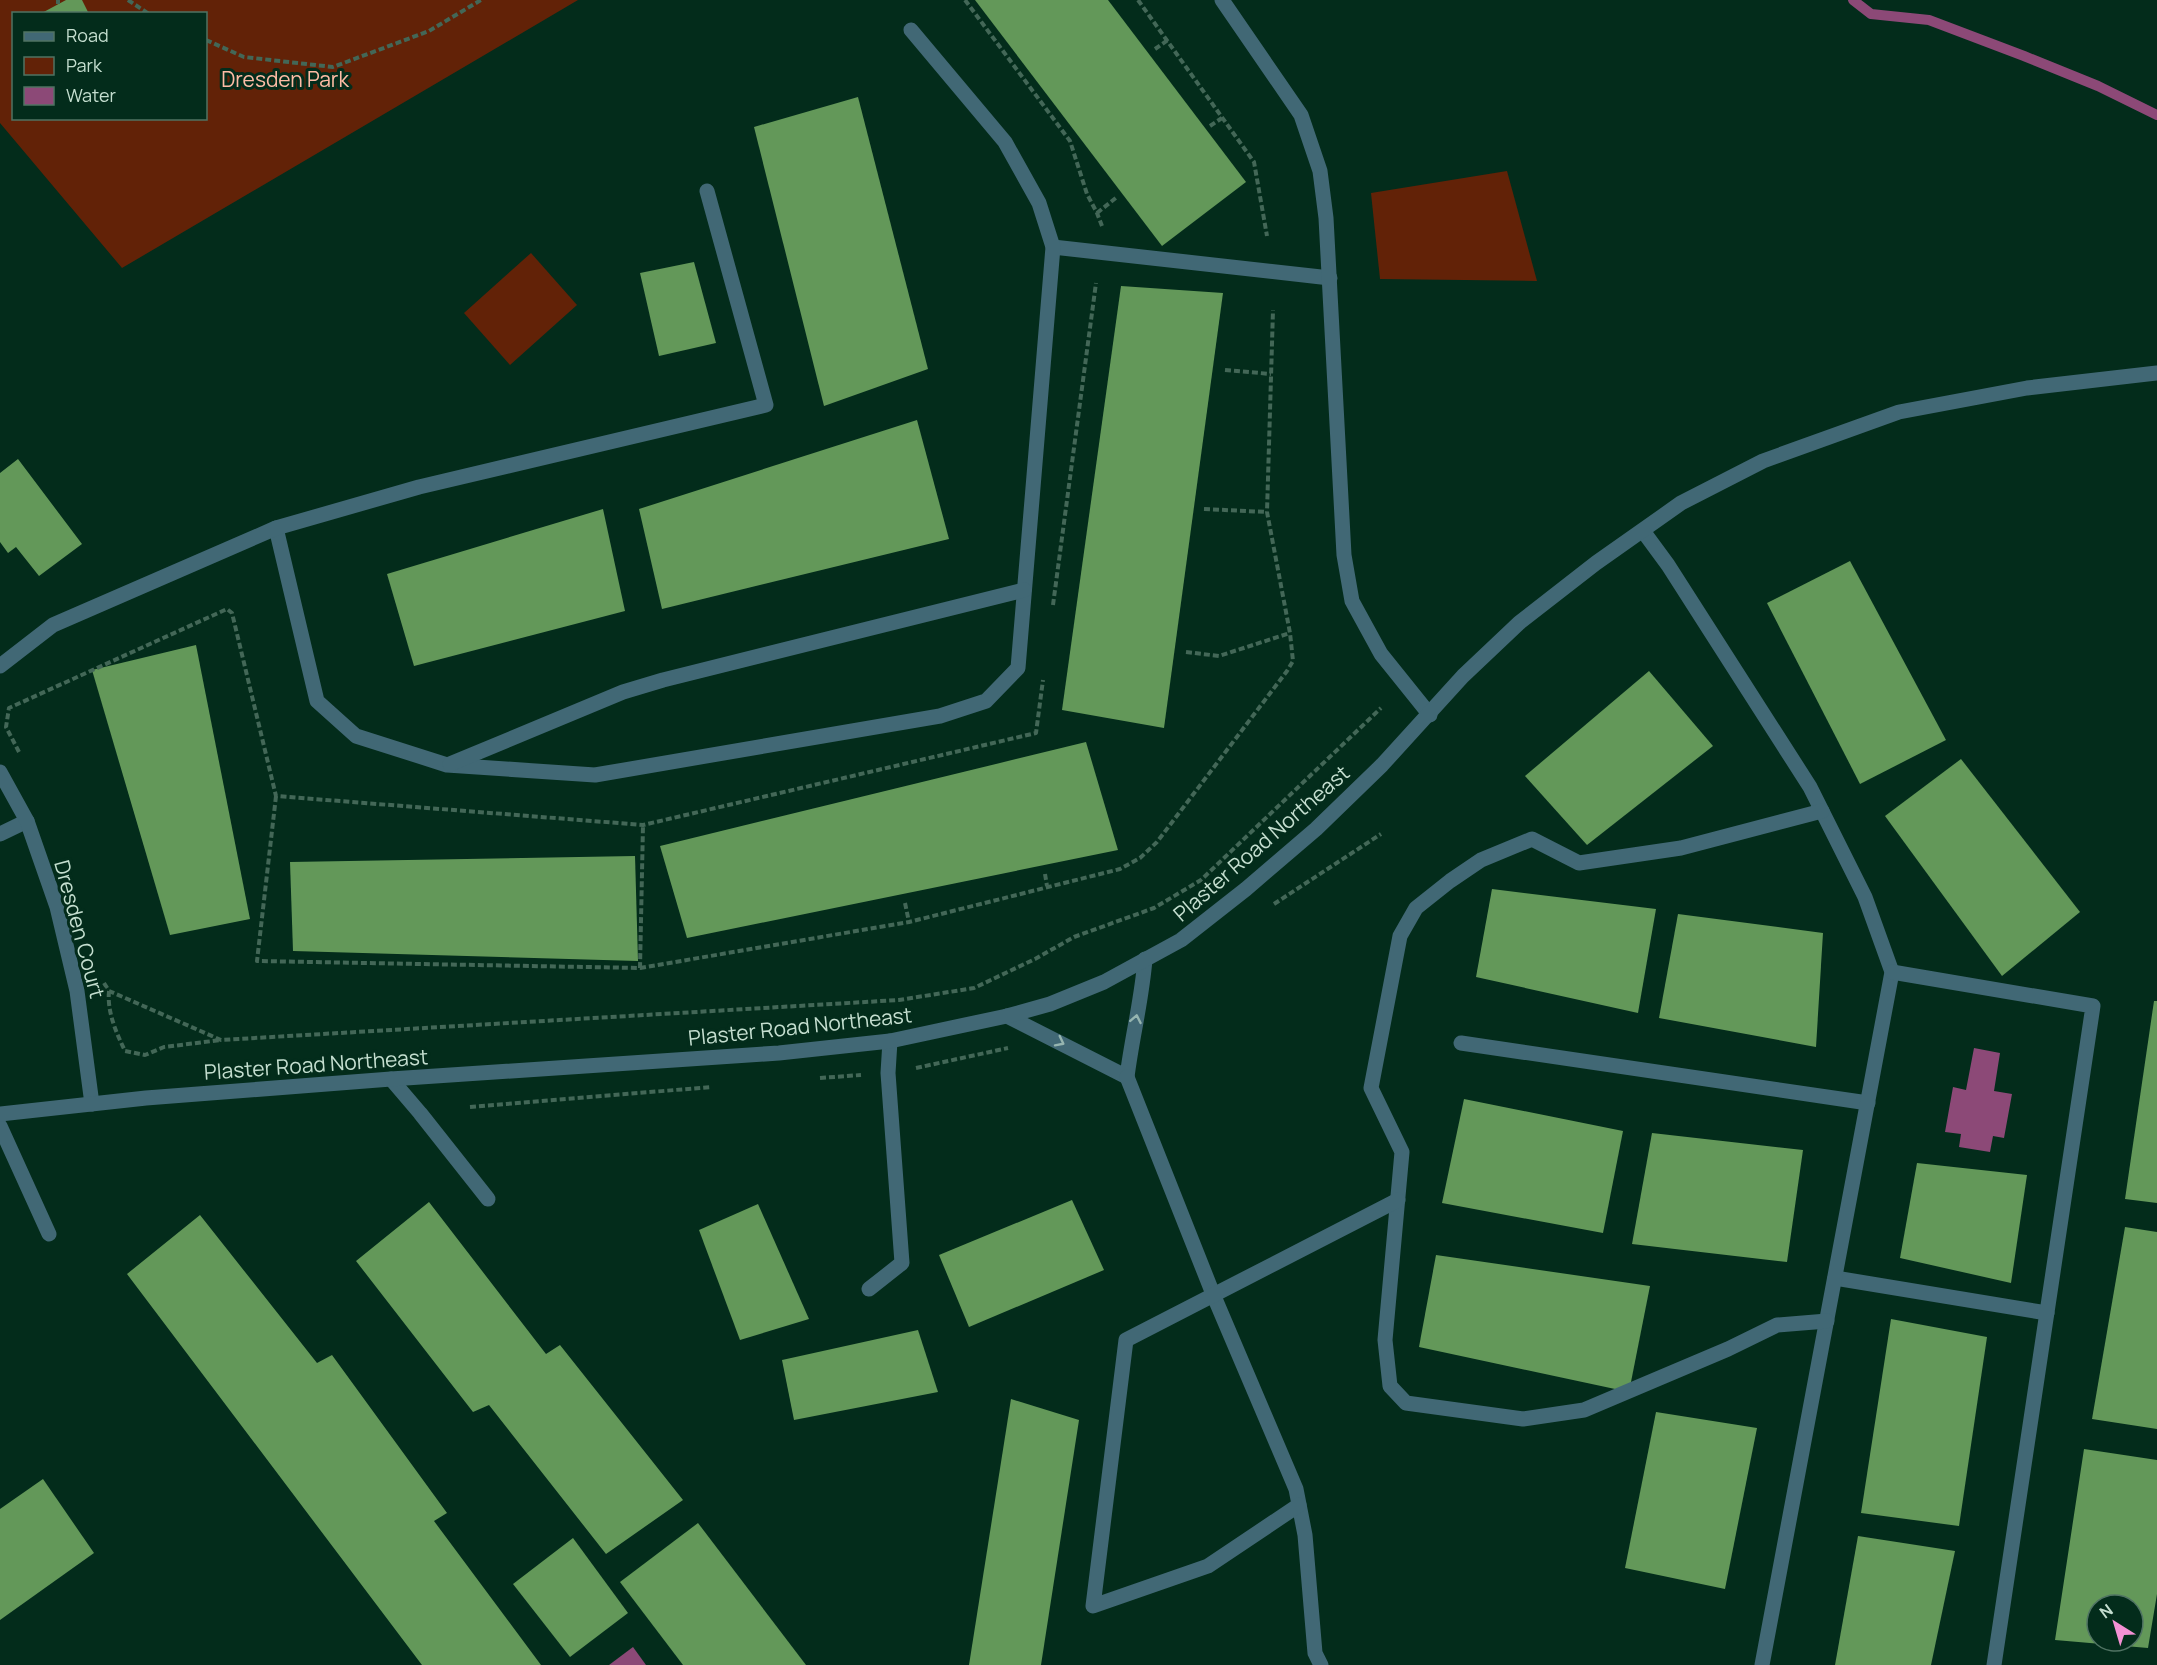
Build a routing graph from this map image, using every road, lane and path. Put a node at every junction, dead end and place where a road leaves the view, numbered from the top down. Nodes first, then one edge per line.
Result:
1 (128, 0) edge
2 (481, 0) edge
3 (965, 0) edge
4 (1138, 0) edge
5 (1222, 0) edge
6 (146, 12) edge
7 (911, 30) dead end
8 (207, 40) edge
9 (1168, 40) junction
10 (1155, 49) dead end
11 (1222, 118) junction
12 (1210, 126) dead end
13 (707, 191) dead end
14 (1117, 197) dead end
15 (1097, 213) junction
16 (1102, 227) dead end
17 (1267, 236) dead end
18 (1053, 247) junction
19 (1330, 278) junction
20 (1096, 283) dead end
21 (1273, 310) dead end
22 (1225, 370) dead end
23 (2157, 373) edge
24 (1272, 374) junction
25 (1204, 509) dead end
26 (1267, 512) junction
27 (276, 528) junction
28 (1643, 531) junction
29 (1024, 590) junction
30 (1052, 615) dead end
31 (1290, 633) junction
32 (1186, 652) dead end
33 (0, 666) edge
34 (1044, 674) dead end
35 (1381, 708) dead end
36 (1430, 715) junction
37 (20, 753) dead end
38 (447, 765) junction
39 (0, 772) edge
40 (276, 796) junction
41 (1822, 811) junction
42 (27, 821) junction
43 (643, 825) junction
44 (0, 834) edge
45 (1045, 874) dead end
46 (1047, 886) junction
47 (905, 903) dead end
48 (909, 922) junction
49 (1145, 959) junction
50 (640, 968) junction
51 (1892, 972) junction
52 (102, 979) dead end
53 (110, 991) junction
54 (1007, 1016) junction
55 (221, 1040) junction
56 (890, 1041) junction
57 (1461, 1043) dead end
58 (920, 1068) dead end
59 (888, 1073) junction
60 (1127, 1077) junction
61 (391, 1078) junction
62 (819, 1078) dead end
63 (714, 1087) dead end
64 (1868, 1103) junction
65 (92, 1104) junction
66 (470, 1107) dead end
67 (0, 1114) edge
68 (0, 1126) edge
69 (488, 1199) dead end
70 (1398, 1200) junction
71 (49, 1234) dead end
72 (1835, 1278) junction
73 (869, 1289) dead end
74 (1213, 1294) junction
75 (2047, 1313) junction
76 (1827, 1321) junction
77 (1299, 1505) junction
78 (1321, 1665) edge
79 (1762, 1665) edge
80 (1994, 1665) edge

1 - 6 path
2 - 8 path
3 - 15 path
4 - 9 path
5 - 19 street
7 - 18 street
9 - 10 path
9 - 11 path
11 - 12 path
11 - 17 path
13 - 27 street
14 - 15 path
15 - 16 path
18 - 19 street
18 - 29 street
19 - 36 street
20 - 30 path
21 - 24 path
22 - 24 path
23 - 28 street, Plaster Road Northeast
24 - 26 path
25 - 26 path
26 - 31 path
27 - 33 street
27 - 38 street
28 - 36 street, Plaster Road Northeast
28 - 41 street
29 - 38 street
29 - 38 street
31 - 32 path
31 - 46 path
34 - 43 path
35 - 55 path
36 - 49 street, Plaster Road Northeast
37 - 40 path
39 - 42 street, Dresden Court
40 - 43 path
40 - 50 path
41 - 51 street
41 - 70 street
42 - 44 street
42 - 65 street, Dresden Court
43 - 50 path
45 - 46 path
46 - 48 path
47 - 48 path
48 - 50 path
49 - 54 street, Plaster Road Northeast
60 -> 49 street
51 - 64 street
51 - 75 street
52 - 53 path
53 - 55 path
53 - 55 path
54 - 56 street, Plaster Road Northeast
54 -> 60 street
56 - 59 street
56 - 61 street, Plaster Road Northeast
57 - 64 street
58 - 59 path
59 - 62 path
59 - 73 street
60 - 74 street
61 - 65 street, Plaster Road Northeast
61 - 69 street
63 - 66 path
64 - 72 street
65 - 67 street, Plaster Road Northeast
68 - 71 street
70 - 74 street
70 - 76 street
72 - 75 street
72 - 76 street
74 - 77 street
74 - 77 street
75 - 80 street
76 - 79 street
77 - 78 street

